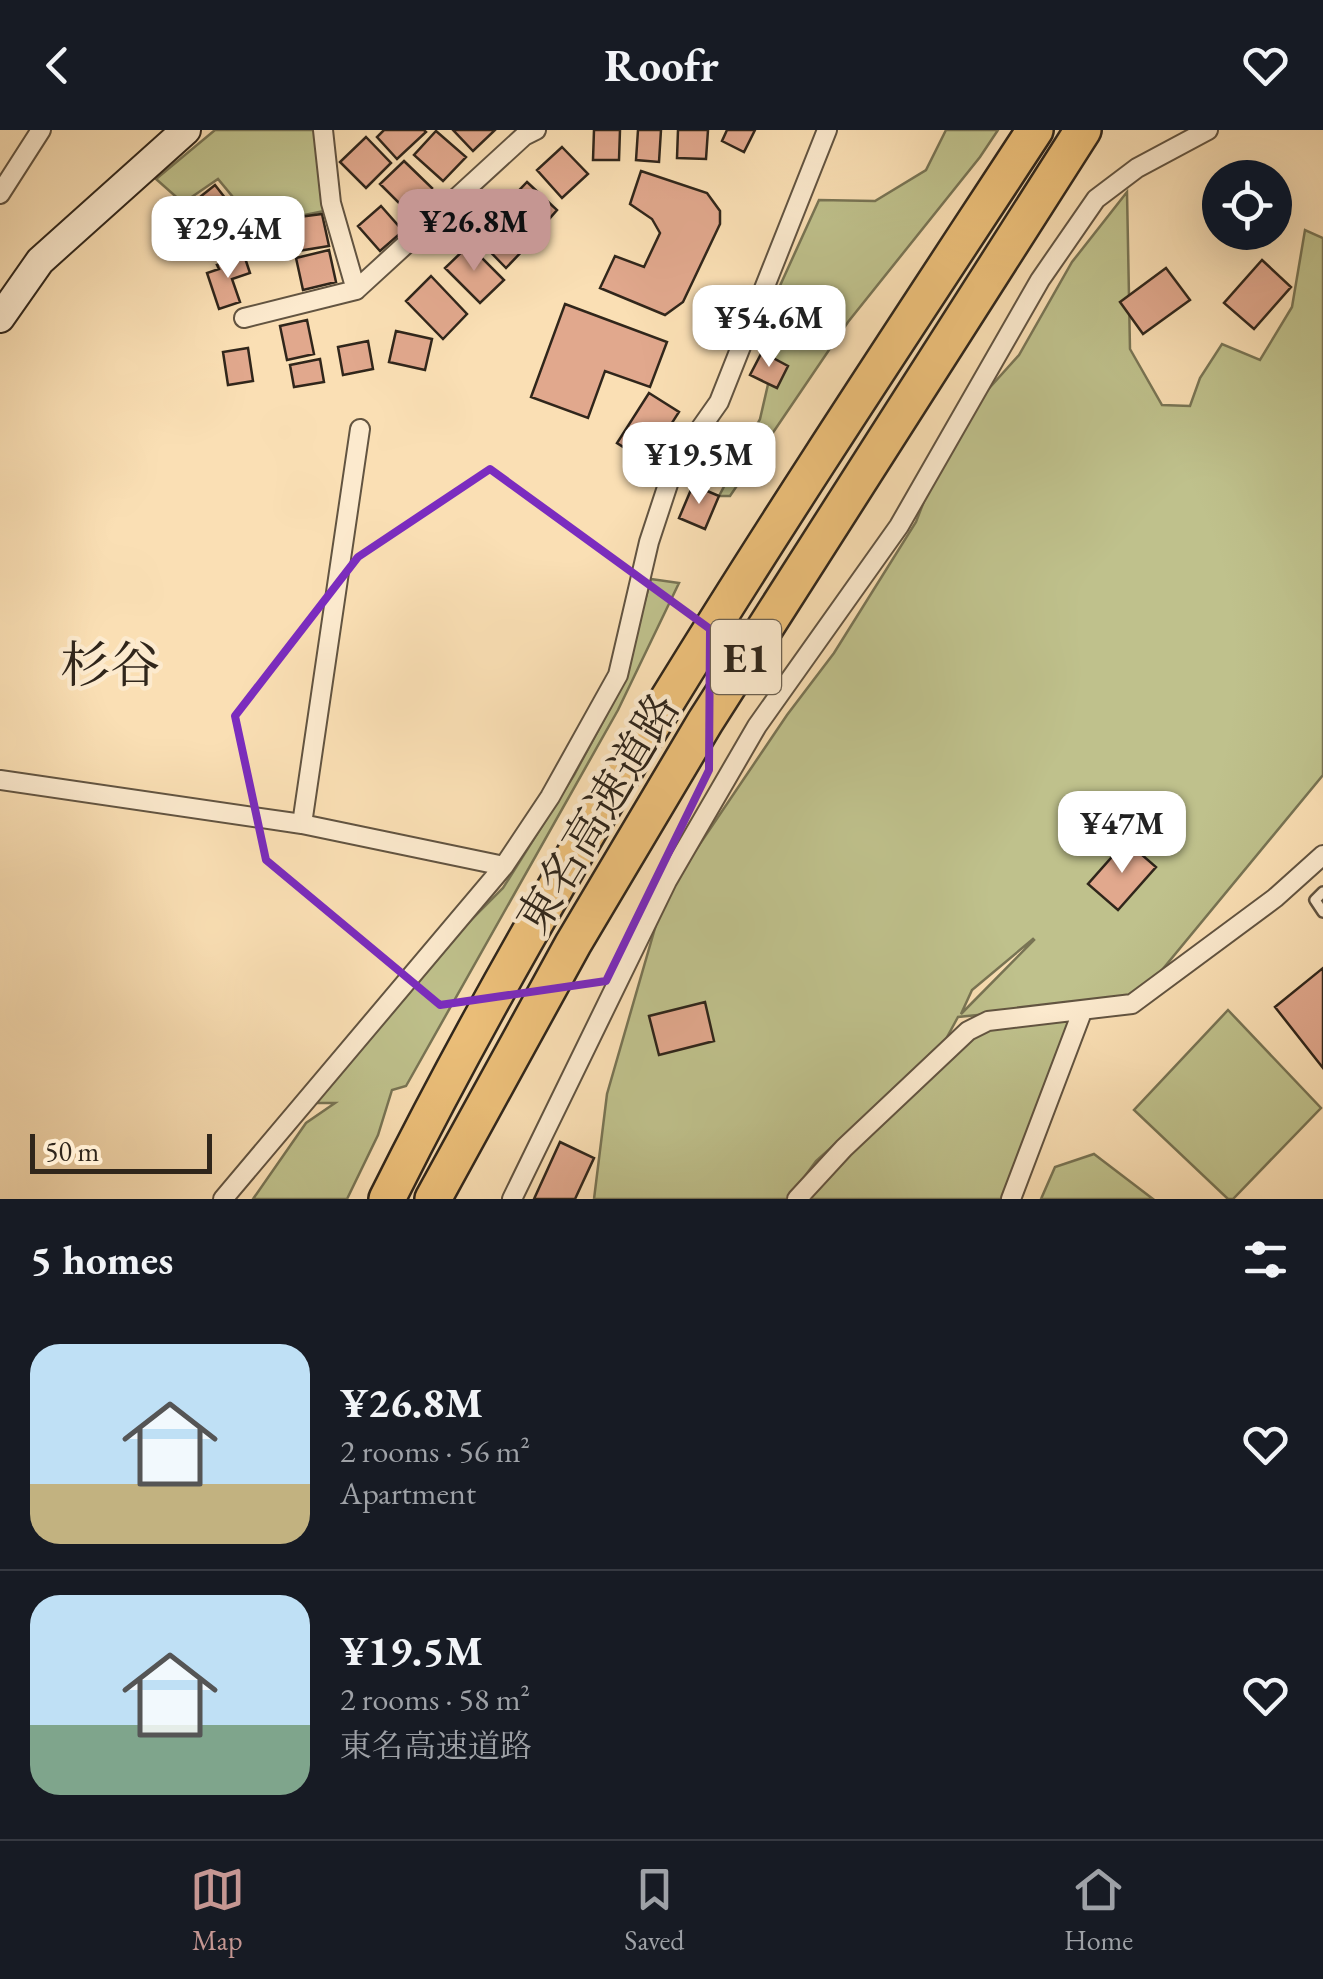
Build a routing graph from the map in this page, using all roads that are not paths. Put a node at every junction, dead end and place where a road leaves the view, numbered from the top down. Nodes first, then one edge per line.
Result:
1 (41, 130) edge
2 (186, 130) edge
3 (322, 130) edge
4 (536, 130) edge
5 (828, 130) edge
6 (1034, 130) edge
7 (1083, 130) edge
8 (1208, 130) edge
9 (0, 194) edge
10 (356, 290) junction
11 (3, 306) edge
12 (244, 318) dead end
13 (360, 429) dead end
14 (0, 780) edge
15 (302, 824) junction
16 (1323, 855) edge
17 (504, 866) junction
18 (1323, 892) edge
19 (1323, 912) edge
20 (1082, 1012) junction
21 (224, 1199) edge
22 (387, 1199) edge
23 (433, 1199) edge
24 (512, 1199) edge
25 (797, 1199) edge
26 (1011, 1199) edge

1 - 9 street
2 - 11 street
3 - 10 street
4 - 10 street
5 - 17 street
6 - 22 highway, 東名高速道路 / E1
7 - 23 highway, 東名高速道路 / E1
8 - 24 street
10 - 12 street
13 - 15 street
14 - 15 street
15 - 17 street
16 - 20 street
17 - 21 street
18 - 19 lane
20 - 25 street
20 - 26 street

